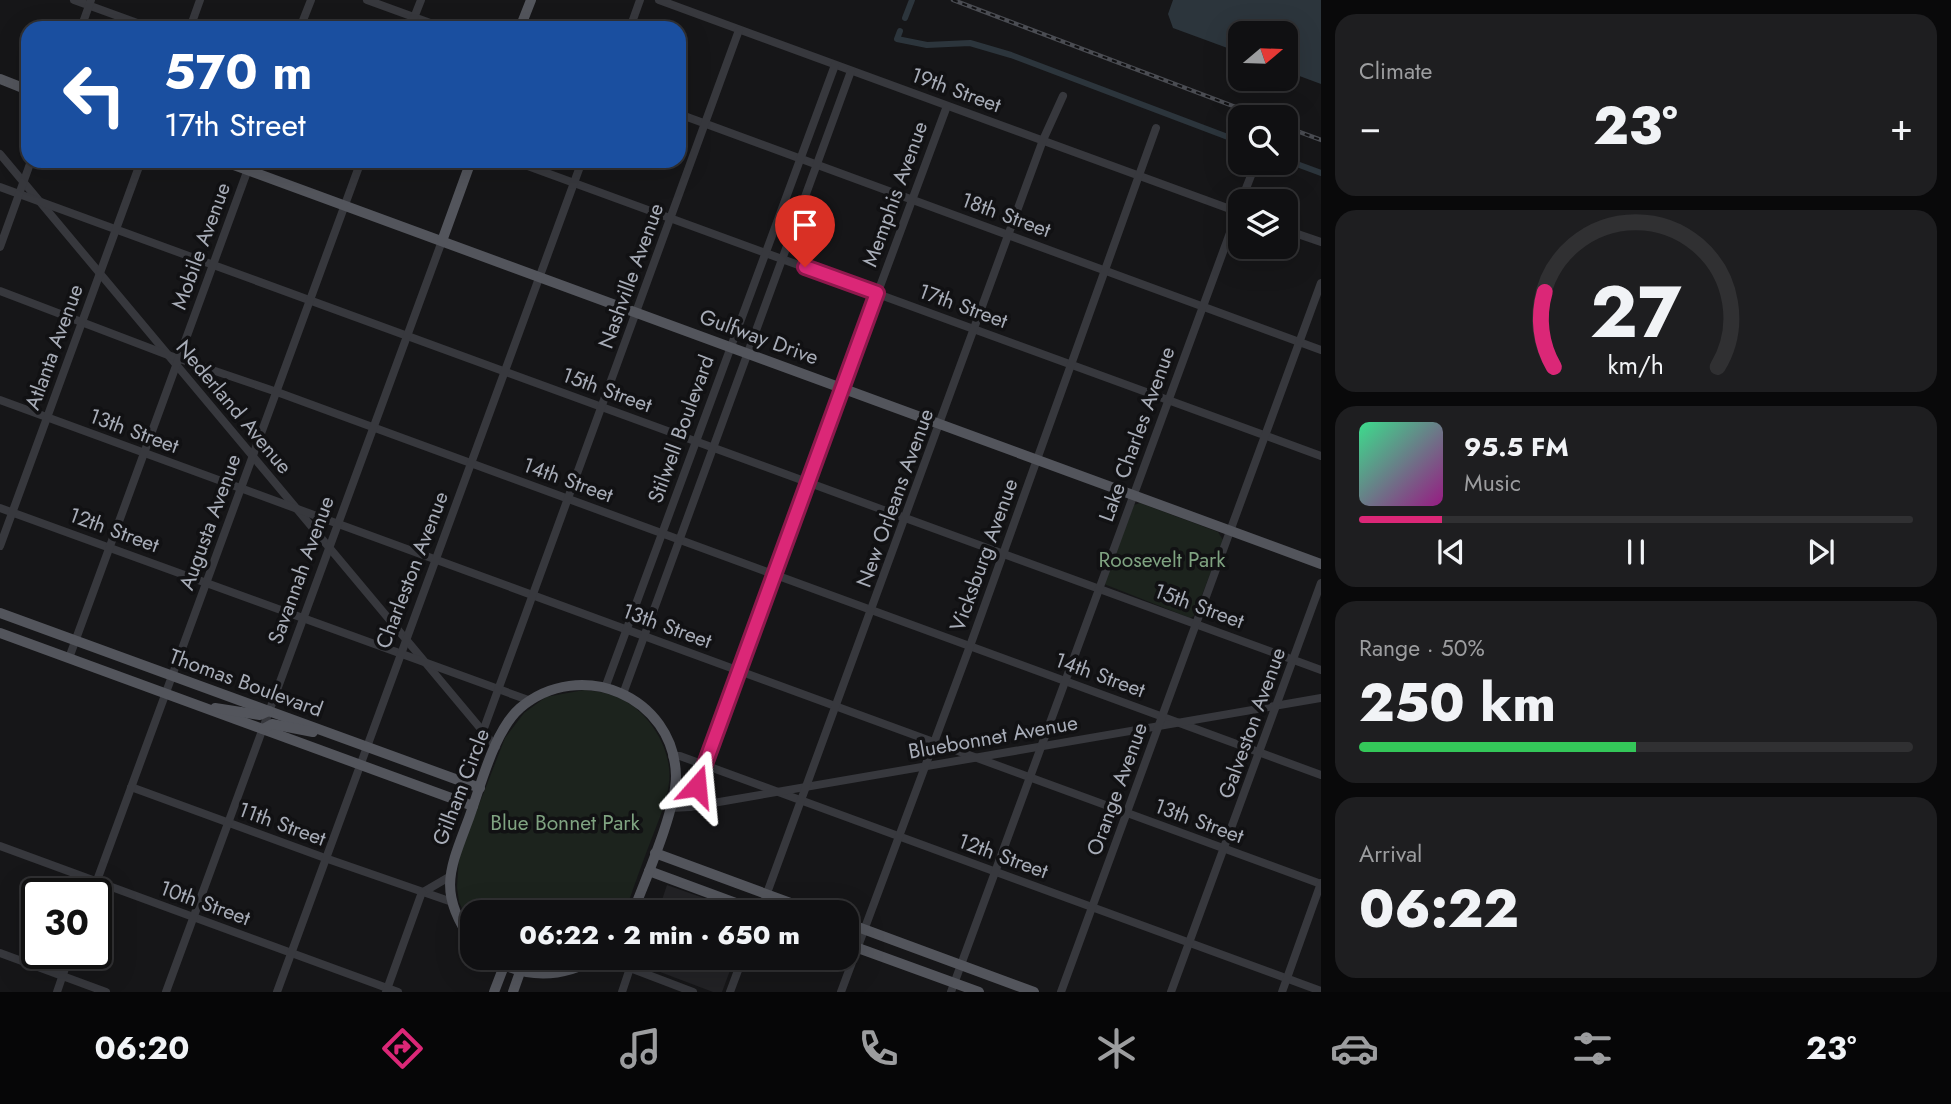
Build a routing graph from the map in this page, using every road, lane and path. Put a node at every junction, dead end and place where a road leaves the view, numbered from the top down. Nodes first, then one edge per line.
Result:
1 (74, 0) edge
2 (200, 0) edge
3 (311, 0) edge
4 (367, 0) edge
5 (421, 0) edge
6 (531, 0) edge
7 (640, 0) edge
8 (659, 0) edge
9 (90, 3) edge
10 (414, 17) junction
11 (84, 21) edge
12 (134, 21) edge
13 (192, 21) edge
14 (303, 21) edge
15 (413, 21) edge
16 (425, 21) edge
17 (523, 21) edge
18 (632, 21) edge
19 (739, 30) junction
20 (835, 65) junction
21 (851, 71) junction
22 (0, 79) edge
23 (21, 87) edge
24 (1063, 96) dead end
25 (947, 106) junction
26 (686, 117) edge
27 (705, 124) junction
28 (1156, 128) dead end
29 (1043, 140) junction
30 (0, 154) edge
31 (800, 159) junction
32 (816, 164) junction
33 (29, 168) edge
34 (139, 168) edge
35 (249, 168) edge
36 (255, 168) edge
37 (359, 168) edge
38 (468, 168) edge
39 (533, 168) edge
40 (579, 168) edge
41 (1140, 176) junction
42 (24, 183) junction
43 (574, 183) junction
44 (0, 187) edge
45 (19, 194) junction
46 (911, 199) junction
47 (38, 200) junction
48 (1228, 203) edge
49 (345, 206) junction
50 (670, 219) junction
51 (117, 229) junction
52 (1298, 233) edge
53 (1009, 235) junction
54 (1228, 239) edge
55 (442, 241) junction
56 (1321, 242) edge
57 (0, 247) edge
58 (766, 253) junction
59 (782, 259) junction
60 (213, 264) junction
61 (1105, 271) junction
62 (100, 274) junction
63 (539, 277) junction
64 (1321, 283) edge
65 (0, 291) edge
66 (877, 293) junction
67 (310, 300) junction
68 (1203, 307) junction
69 (636, 312) junction
70 (83, 321) junction
71 (974, 329) junction
72 (408, 335) junction
73 (1300, 342) junction
74 (731, 347) junction
75 (1321, 350) edge
76 (747, 353) junction
77 (168, 355) junction
78 (177, 362) junction
79 (1071, 364) junction
80 (505, 371) junction
81 (843, 388) junction
82 (277, 392) junction
83 (0, 400) edge
84 (1168, 400) junction
85 (601, 407) junction
86 (47, 417) junction
87 (940, 424) junction
88 (374, 428) junction
89 (1265, 436) junction
90 (696, 441) junction
91 (712, 447) junction
92 (144, 453) junction
93 (252, 456) junction
94 (1321, 456) edge
95 (1037, 459) junction
96 (471, 464) junction
97 (807, 482) junction
98 (241, 488) junction
99 (1134, 495) junction
100 (568, 499) junction
101 (0, 508) edge
102 (296, 508) junction
103 (12, 512) junction
104 (905, 518) junction
105 (338, 524) junction
106 (1231, 530) junction
107 (664, 534) junction
108 (680, 540) junction
109 (0, 546) edge
110 (109, 547) junction
111 (329, 549) junction
112 (1003, 553) junction
113 (435, 560) junction
114 (1321, 564) edge
115 (774, 574) junction
116 (207, 583) junction
117 (1321, 583) edge
118 (1099, 589) junction
119 (531, 595) junction
120 (872, 610) junction
121 (0, 613) edge
122 (304, 618) junction
123 (1196, 624) junction
124 (627, 630) junction
125 (0, 633) edge
126 (644, 636) junction
127 (406, 639) junction
128 (75, 640) junction
129 (970, 646) junction
130 (400, 654) junction
131 (69, 658) junction
132 (1293, 660) junction
133 (425, 661) junction
134 (1321, 670) edge
135 (739, 671) junction
136 (172, 676) junction
137 (1066, 681) junction
138 (605, 688) junction
139 (497, 689) junction
140 (166, 694) junction
141 (623, 694) junction
142 (1321, 698) edge
143 (531, 701) junction
144 (836, 706) junction
145 (1276, 706) junction
146 (204, 708) junction
147 (269, 712) junction
148 (1163, 717) junction
149 (1176, 722) junction
150 (1159, 726) junction
151 (263, 729) junction
152 (483, 731) junction
153 (328, 733) junction
154 (933, 742) junction
155 (366, 747) junction
156 (496, 747) junction
157 (1041, 747) junction
158 (1260, 752) junction
159 (673, 756) junction
160 (976, 758) junction
161 (360, 765) junction
162 (704, 765) junction
163 (924, 767) junction
164 (1321, 775) edge
165 (1030, 778) junction
166 (131, 787) junction
167 (480, 788) junction
168 (806, 788) junction
169 (779, 792) junction
170 (801, 800) junction
171 (473, 806) junction
172 (690, 807) junction
173 (670, 808) junction
174 (1127, 813) junction
175 (229, 823) junction
176 (898, 836) junction
177 (0, 846) edge
178 (1224, 849) junction
179 (655, 853) junction
180 (325, 858) junction
181 (649, 871) junction
182 (995, 872) junction
183 (449, 877) junction
184 (89, 878) edge
185 (98, 878) edge
186 (1321, 884) edge
187 (112, 887) edge
188 (422, 892) junction
189 (767, 894) junction
190 (638, 900) edge
191 (728, 900) edge
192 (765, 900) edge
193 (783, 900) edge
194 (452, 902) junction
195 (1092, 907) junction
196 (194, 917) junction
197 (460, 920) edge
198 (859, 928) edge
199 (864, 930) junction
200 (1189, 943) junction
201 (859, 945) edge
202 (859, 948) edge
203 (0, 953) edge
204 (291, 953) junction
205 (961, 965) junction
206 (65, 969) edge
207 (502, 970) edge
208 (515, 970) edge
209 (570, 970) edge
210 (629, 970) edge
211 (635, 970) edge
212 (738, 970) edge
213 (850, 970) edge
214 (520, 972) junction
215 (62, 976) junction
216 (1287, 978) junction
217 (953, 988) edge
218 (387, 990) edge
219 (1321, 991) edge
220 (57, 992) edge
221 (106, 992) edge
222 (166, 992) edge
223 (277, 992) edge
224 (398, 992) edge
225 (494, 992) edge
226 (513, 992) edge
227 (622, 992) edge
228 (693, 992) edge
229 (730, 992) edge
230 (841, 992) edge
231 (979, 992) edge
232 (1034, 992) edge
233 (1061, 992) edge
234 (1171, 992) edge
235 (1282, 992) edge

1 - 9 street
2 - 13 street
3 - 14 street
4 - 10 street
5 - 10 street
6 - 17 main road
7 - 18 street
8 - 19 street, 19th Street
9 - 11 street
9 - 12 street
10 - 15 street
10 - 16 street
19 - 20 street, 19th Street
19 - 27 street, Nashville Avenue
20 - 21 street, 19th Street
20 - 31 street, Stilwell Boulevard
21 - 25 street, 19th Street
21 - 32 street, Stilwell Boulevard
22 - 23 main road
24 - 29 street, New Orleans Avenue
25 - 29 street, 19th Street
25 - 46 street, Memphis Avenue
26 - 27 street, 18th Street
27 - 31 street, 18th Street
27 - 50 street, Nashville Avenue
28 - 41 street, Vicksburg Avenue
29 - 41 street, 19th Street
29 - 53 street, New Orleans Avenue
30 - 42 street, Nederland Avenue
31 - 32 street, 18th Street
31 - 58 street, Stilwell Boulevard
32 - 46 street, 18th Street
32 - 59 street, Stilwell Boulevard
33 - 42 street
34 - 51 street, Atlanta Avenue
35 - 60 street, Mobile Avenue
36 - 49 main road, Gulfway Drive
37 - 49 street, Augusta Avenue
38 - 55 main road, Savannah Avenue
39 - 43 street, 17th Street
40 - 43 street, Charleston Avenue
41 - 48 street, 19th Street
41 - 61 street, Vicksburg Avenue
42 - 45 street
42 - 47 street, Nederland Avenue
43 - 50 street, 17th Street
43 - 63 street, Charleston Avenue
44 - 45 street, 15th Street
45 - 47 street, 15th Street
45 - 57 street
46 - 53 street, 18th Street
46 - 66 street, Memphis Avenue
47 - 51 street, 15th Street
47 - 62 street, Nederland Avenue
49 - 55 main road, Gulfway Drive
49 - 67 street, Augusta Avenue
50 - 58 street, 17th Street
50 - 69 street, Nashville Avenue
51 - 60 street, 15th Street
51 - 62 street, Atlanta Avenue
52 - 56 street
53 - 61 street, 18th Street
53 - 71 street, New Orleans Avenue
54 - 68 street, Lake Charles Avenue
55 - 63 main road, Gulfway Drive
55 - 72 street, Savannah Avenue
58 - 59 street, 17th Street
58 - 74 street, Stilwell Boulevard
59 - 66 street, 17th Street
59 - 76 street, Stilwell Boulevard
60 - 67 street, 15th Street
60 - 78 street, Mobile Avenue
61 - 68 street, 18th Street
61 - 79 street, Vicksburg Avenue
62 - 70 street, Atlanta Avenue
62 - 77 street, Nederland Avenue
63 - 69 main road, Gulfway Drive
63 - 80 street, Charleston Avenue
64 - 73 street, Orange Avenue
65 - 70 street
66 - 71 street, 17th Street
66 - 81 street, Memphis Avenue
67 - 72 street, 15th Street
67 - 82 street, Augusta Avenue
68 - 73 street, 18th Street
68 - 84 street, Lake Charles Avenue
69 - 74 main road, Gulfway Drive
69 - 85 street, Nashville Avenue
70 - 77 street
70 - 86 street, Atlanta Avenue
71 - 79 street, 17th Street
71 - 87 street, New Orleans Avenue
72 - 80 street, 15th Street
72 - 88 street, Savannah Avenue
73 - 75 street, 18th Street
73 - 89 street, Orange Avenue
74 - 76 main road, Gulfway Drive
74 - 90 street, Stilwell Boulevard
76 - 81 main road, Gulfway Drive
76 - 91 street, Stilwell Boulevard
77 - 78 street, Nederland Avenue
78 - 82 street, 14th Street
78 - 92 street, Mobile Avenue
78 - 93 street, Nederland Avenue
79 - 84 street, 17th Street
79 - 95 street, Vicksburg Avenue
80 - 85 street, 15th Street
80 - 96 street, Charleston Avenue
81 - 87 main road, Gulfway Drive
81 - 97 street, Memphis Avenue
82 - 88 street, 14th Street
82 - 93 street, Augusta Avenue
83 - 86 street, 13th Street
84 - 89 street, 17th Street
84 - 99 street, Lake Charles Avenue
85 - 90 street, 15th Street
85 - 100 street, Nashville Avenue
86 - 92 street, 13th Street
86 - 103 street, Atlanta Avenue
87 - 95 main road, Gulfway Drive
87 - 104 street, New Orleans Avenue
88 - 96 street, 14th Street
88 - 105 street, Savannah Avenue
89 - 94 street, 17th Street
89 - 106 street, Orange Avenue
90 - 91 street, 15th Street
90 - 107 street, Stilwell Boulevard
91 - 97 street, 15th Street
91 - 108 street, Stilwell Boulevard
92 - 98 street, 13th Street
92 - 110 street, Mobile Avenue
93 - 98 street, Augusta Avenue
93 - 102 street, Nederland Avenue
95 - 99 main road, Gulfway Drive
95 - 112 street, Vicksburg Avenue
96 - 100 street, 14th Street
96 - 113 street, Charleston Avenue
97 - 104 street, 15th Street
97 - 115 street, Memphis Avenue
98 - 102 street, 13th Street
98 - 116 street, Augusta Avenue
99 - 106 main road, Gulfway Drive
99 - 118 street, Lake Charles Avenue
100 - 107 street, 14th Street
100 - 119 street, Nashville Avenue
101 - 103 street, 12th Street
102 - 105 street, 13th Street
102 - 111 street, Nederland Avenue
103 - 109 street, Atlanta Avenue
103 - 110 street, 12th Street
104 - 112 street, 15th Street
104 - 120 street, New Orleans Avenue
105 - 111 street, Savannah Avenue
105 - 113 street, 13th Street
106 - 114 main road, Gulfway Drive
106 - 123 street, Orange Avenue
107 - 108 street, 14th Street
107 - 124 street, Stilwell Boulevard
108 - 115 street, 14th Street
108 - 126 street, Stilwell Boulevard
110 - 116 street, 12th Street
110 - 128 street, Mobile Avenue
111 - 122 street, Savannah Avenue
111 - 127 street, Nederland Avenue
112 - 118 street, 15th Street
112 - 129 street, Vicksburg Avenue
113 - 119 street, 13th Street
113 - 127 street, Charleston Avenue
115 - 120 street, 14th Street
115 - 135 street, Memphis Avenue
116 - 122 street, 12th Street
116 - 136 street, Augusta Avenue
117 - 132 street, Galveston Avenue
118 - 123 street, 15th Street
118 - 137 street, Lake Charles Avenue
119 - 124 street, 13th Street
119 - 139 street, Nashville Avenue
120 - 129 street, 14th Street
120 - 144 street, New Orleans Avenue
121 - 128 main road, Thomas Boulevard
122 - 130 street, 12th Street
122 - 147 street, Savannah Avenue
123 - 132 street, 15th Street
123 - 148 street, Orange Avenue
124 - 126 street, 13th Street
124 - 138 street, Stilwell Boulevard
125 - 131 main road, Thomas Boulevard
126 - 135 street, 13th Street
126 - 141 street, Stilwell Boulevard
127 - 130 street, Charleston Avenue
127 - 133 street, Nederland Avenue
128 - 131 street, Mobile Avenue
128 - 136 main road, Thomas Boulevard
129 - 137 street, 14th Street
129 - 154 street, Vicksburg Avenue
130 - 133 street, 12th Street
130 - 155 street, Charleston Avenue
131 - 140 main road, Thomas Boulevard
132 - 134 street, 15th Street
132 - 145 street, Galveston Avenue
133 - 139 street, 12th Street
133 - 152 street, Nederland Avenue
135 - 144 street, 13th Street
135 - 162 street, Memphis Avenue
136 - 140 street, Augusta Avenue
136 - 147 main road, Thomas Boulevard
137 - 148 street, 14th Street
137 - 157 street, Lake Charles Avenue
138 - 141 main road, Gilham Circle
138 - 143 main road, Gilham Circle
139 - 143 street, 12th Street
139 - 152 street, Nashville Avenue
140 - 146 main road, Thomas Boulevard
140 - 166 street, Augusta Avenue
141 - 159 main road, Gilham Circle
142 - 145 street, Bluebonnet Avenue
143 - 156 main road, Gilham Circle
144 - 154 street, 13th Street
144 - 168 street, New Orleans Avenue
145 - 149 street, Bluebonnet Avenue
145 - 158 street, Galveston Avenue
146 - 147 main road
146 - 151 main road, Thomas Boulevard
147 - 151 street, Savannah Avenue
147 - 153 main road, Thomas Boulevard
148 - 149 street, 14th Street
148 - 150 street, Orange Avenue
149 - 150 street, Bluebonnet Avenue
149 - 158 street, 14th Street
150 - 157 street, Bluebonnet Avenue
150 - 174 street, Orange Avenue
151 - 153 main road
151 - 161 main road, Thomas Boulevard
151 - 175 street, Savannah Avenue
152 - 156 street, Nederland Avenue
153 - 155 main road, Thomas Boulevard
154 - 160 street, 13th Street
154 - 163 street, Vicksburg Avenue
155 - 161 street, Charleston Avenue
155 - 167 main road, Thomas Boulevard
156 - 167 main road, Gilham Circle
157 - 160 street, Bluebonnet Avenue
157 - 165 street, Lake Charles Avenue
158 - 164 street, 14th Street
158 - 178 street, Galveston Avenue
159 - 162 street, 12th Street
159 - 173 main road, Gilham Circle
160 - 163 street, Bluebonnet Avenue
160 - 165 street, 13th Street
161 - 171 main road, Thomas Boulevard
161 - 180 street, Charleston Avenue
162 - 169 street, 12th Street
162 - 172 street, Memphis Avenue
163 - 168 street, Bluebonnet Avenue
163 - 176 street, Vicksburg Avenue
165 - 174 street, 13th Street
165 - 182 street, Lake Charles Avenue
166 - 175 street, 11th Street
166 - 185 street, Augusta Avenue
167 - 171 main road, Gilham Circle
168 - 169 street, Bluebonnet Avenue
168 - 170 street, New Orleans Avenue
169 - 170 street, 12th Street
169 - 172 street, Bluebonnet Avenue
170 - 176 street, 12th Street
170 - 189 street, New Orleans Avenue
171 - 183 main road, Gilham Circle
172 - 173 street, Bluebonnet Avenue
173 - 179 main road, Gilham Circle
174 - 178 street, 13th Street
174 - 195 street, Orange Avenue
175 - 180 street, 11th Street
175 - 196 street, Savannah Avenue
176 - 182 street, 12th Street
176 - 199 street, Vicksburg Avenue
177 - 184 street, 10th Street
178 - 186 street, 13th Street
178 - 200 street, Galveston Avenue
179 - 181 main road, Gilham Circle
179 - 189 main road
180 - 188 street, 11th Street
180 - 204 street, Charleston Avenue
181 - 190 main road, Gilham Circle
181 - 191 main road
182 - 195 street, 12th Street
182 - 205 street, Lake Charles Avenue
183 - 188 street
183 - 194 main road, Gilham Circle
186 - 216 street
187 - 196 street, 10th Street
188 - 194 street, 11th Street
188 - 218 street
189 - 192 street, New Orleans Avenue
189 - 193 main road
194 - 197 main road, Gilham Circle
195 - 200 street, 12th Street
195 - 233 street, Orange Avenue
196 - 204 street, 10th Street
196 - 222 street, Savannah Avenue
198 - 199 main road
199 - 201 street, Vicksburg Avenue
199 - 205 main road
200 - 216 street, 12th Street
200 - 234 street, Galveston Avenue
202 - 217 main road
203 - 215 street
204 - 218 street, 10th Street
204 - 223 street, Charleston Avenue
205 - 217 street, Lake Charles Avenue
205 - 232 main road
206 - 215 street
207 - 225 main road
208 - 214 main road
209 - 214 main road
210 - 227 street
211 - 228 street
212 - 229 street
213 - 230 street, Vicksburg Avenue
214 - 226 main road
215 - 220 street
215 - 221 street
216 - 219 street, 12th Street
216 - 235 street
217 - 231 main road
218 - 224 street, 10th Street

